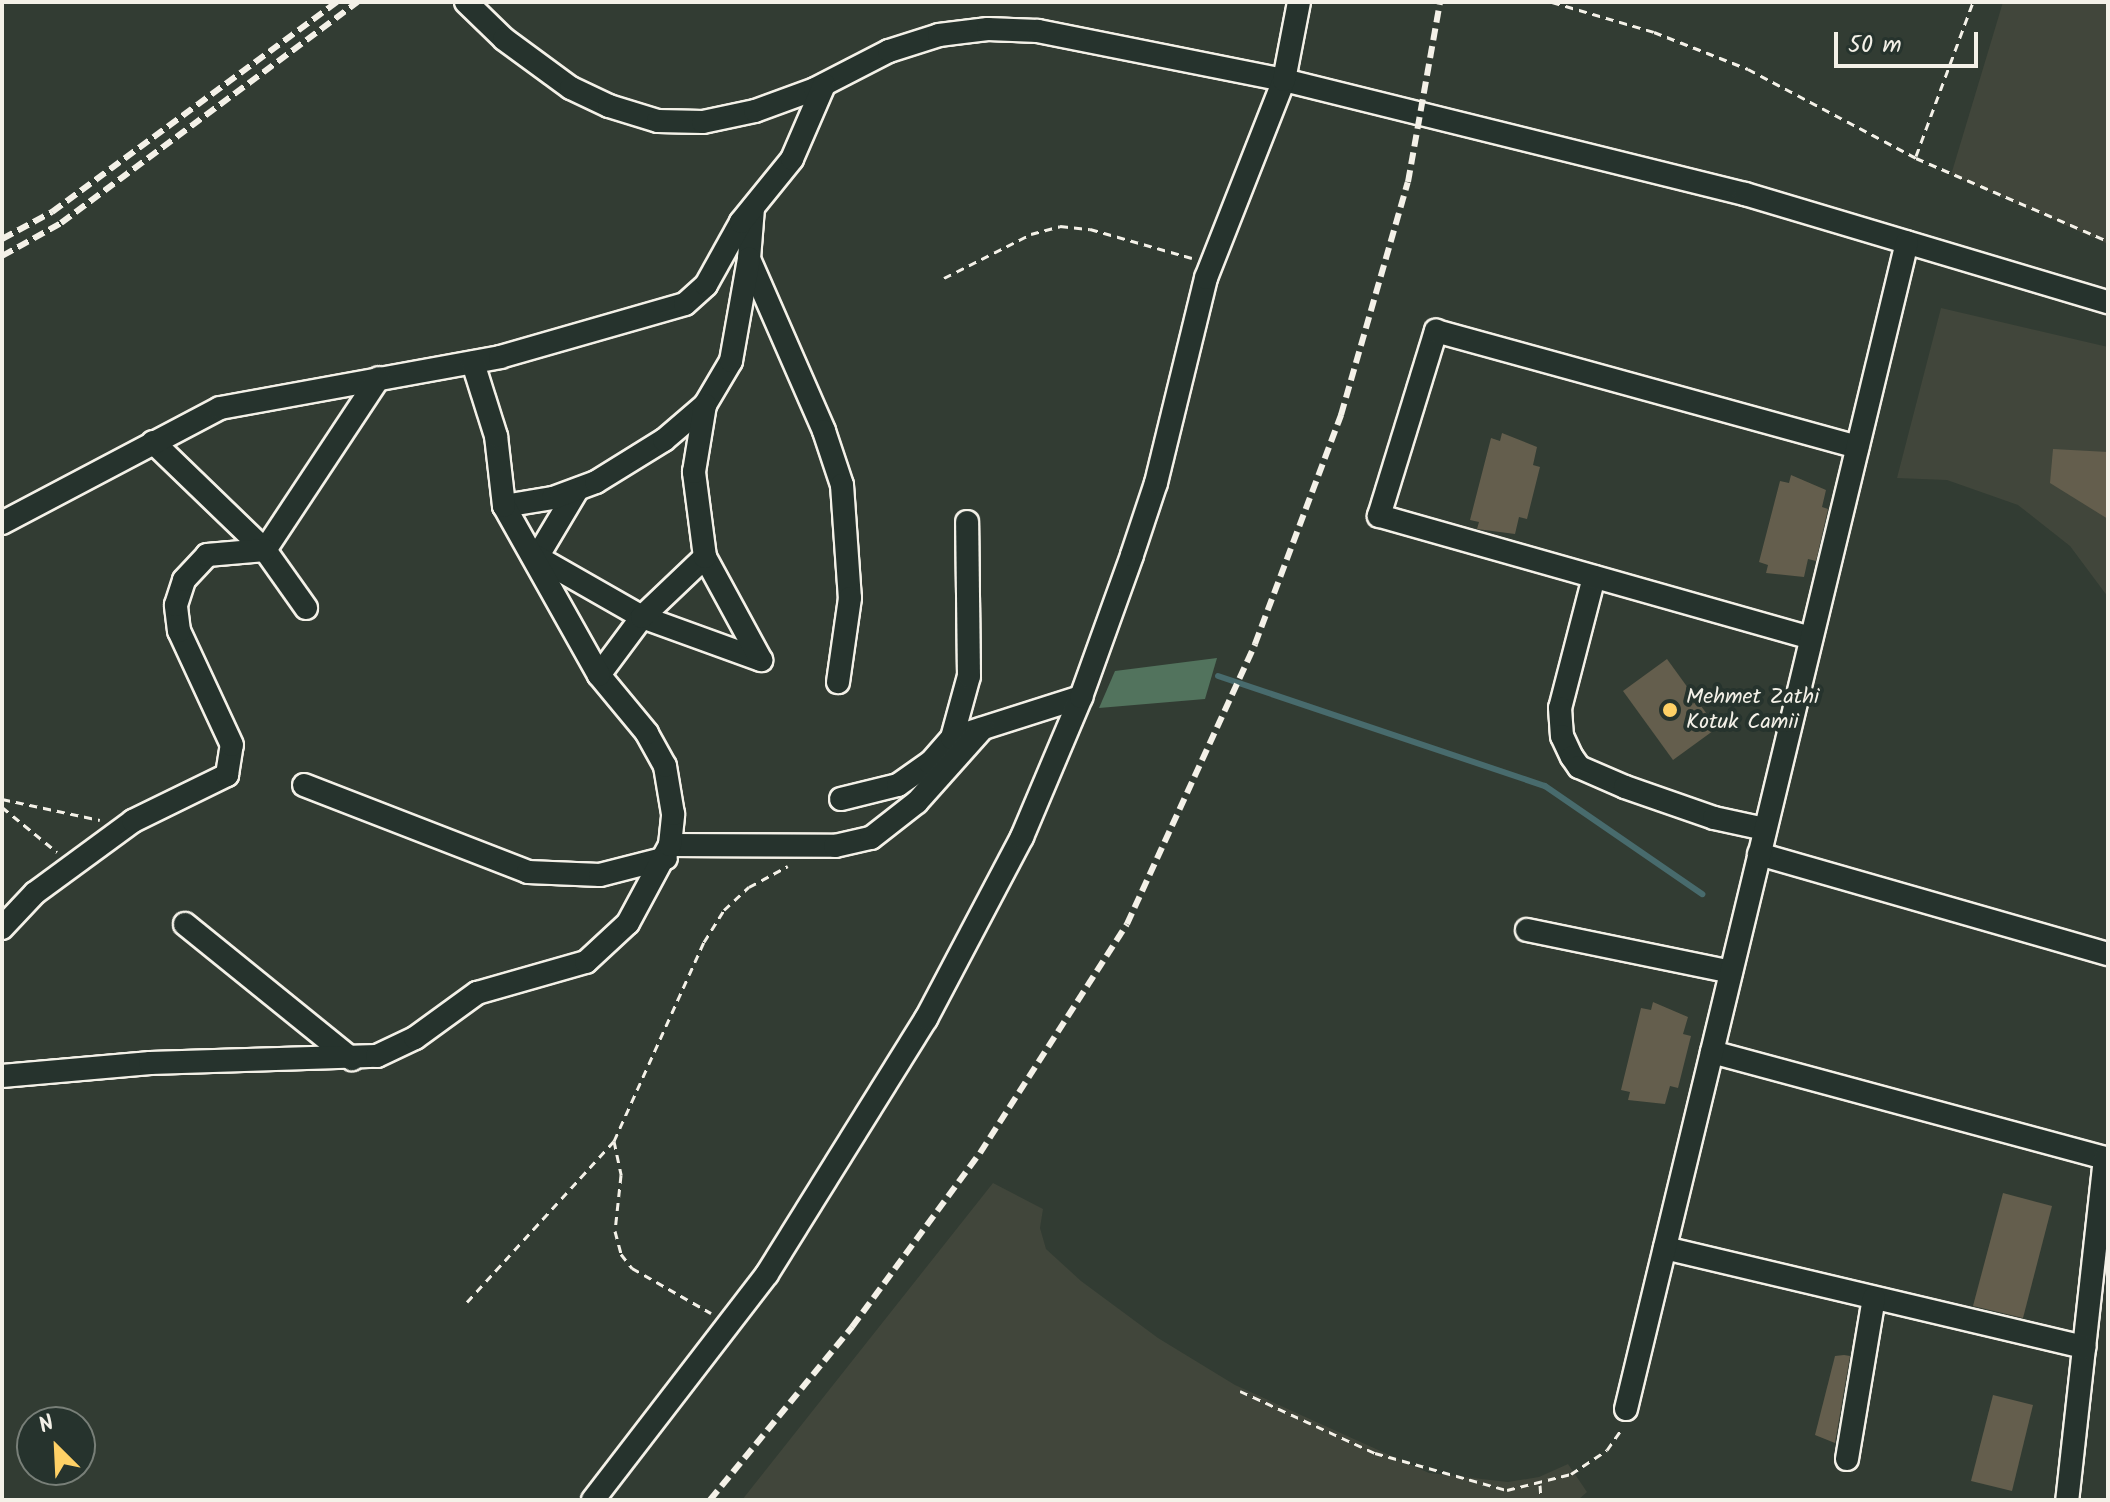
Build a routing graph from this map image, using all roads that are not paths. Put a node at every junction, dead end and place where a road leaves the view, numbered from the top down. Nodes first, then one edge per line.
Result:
1 (466, 2) edge
2 (1299, 2) edge
3 (1284, 80) junction
4 (824, 85) junction
5 (753, 205) junction
6 (1907, 242) junction
7 (749, 259) junction
8 (2108, 302) edge
9 (473, 363) junction
10 (379, 378) junction
11 (705, 405) junction
12 (153, 442) junction
13 (1857, 447) junction
14 (577, 490) junction
15 (504, 506) junction
16 (967, 522) dead end
17 (2, 523) edge
18 (265, 550) junction
19 (537, 557) junction
20 (705, 557) junction
21 (1594, 577) junction
22 (306, 608) dead end
23 (642, 617) junction
24 (1811, 638) junction
25 (599, 675) junction
26 (838, 682) dead end
27 (1081, 697) junction
28 (982, 729) junction
29 (952, 738) junction
30 (304, 785) dead end
31 (841, 799) dead end
32 (1765, 829) junction
33 (668, 851) junction
34 (1759, 854) junction
35 (185, 924) dead end
36 (2, 928) edge
37 (1527, 930) dead end
38 (2108, 954) edge
39 (1731, 972) junction
40 (1712, 1052) junction
41 (352, 1059) junction
42 (2, 1076) edge
43 (2107, 1152) edge
44 (1665, 1248) junction
45 (1874, 1298) junction
46 (2084, 1347) junction
47 (1626, 1409) road end
48 (1847, 1459) dead end
49 (593, 1500) edge
50 (2067, 1500) edge

1 - 4 street
2 - 3 street
3 - 4 street
3 - 6 street
3 - 27 street
4 - 5 street
5 - 7 street
5 - 9 street
6 - 8 street
6 - 13 street
7 - 11 street
7 - 26 street
9 - 10 street
9 - 15 street
10 - 12 street
10 - 18 street
11 - 14 street
11 - 20 street
12 - 17 street
12 - 18 street
13 - 21 street
13 - 24 street
14 - 15 street
14 - 19 street
15 - 19 street
16 - 29 street
18 - 22 street
18 - 36 street
19 - 23 street
19 - 25 street
20 - 23 street
20 - 23 street
21 - 24 street
21 - 32 street
23 - 25 street
24 - 32 street
25 - 33 street
27 - 28 street
27 - 49 street
28 - 29 street
28 - 33 street
29 - 31 street
30 - 33 street
32 - 34 street
33 - 41 street
34 - 38 street
34 - 39 street
35 - 41 street
37 - 39 street
39 - 40 street
40 - 43 street
40 - 44 street
41 - 42 street
43 - 46 street
44 - 45 street
44 - 47 street
45 - 46 street
45 - 48 street
46 - 50 street

